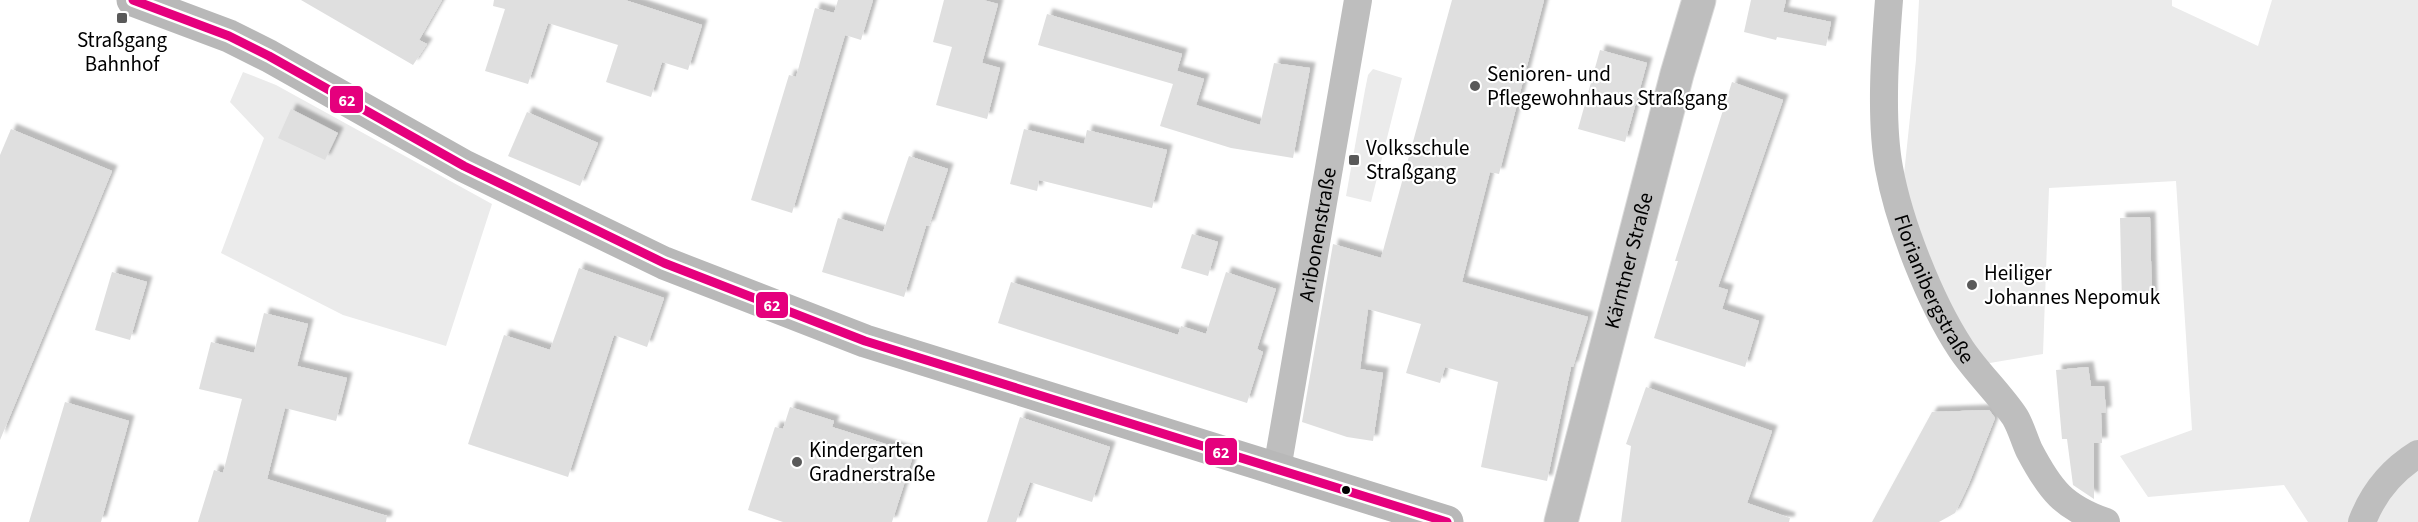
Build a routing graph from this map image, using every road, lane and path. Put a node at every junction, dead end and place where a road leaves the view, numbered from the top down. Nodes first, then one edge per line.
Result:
1 (133, 0) edge
2 (1358, 0) edge
3 (1699, 0) edge
4 (1889, 0) edge
5 (2418, 454) edge
6 (1277, 469) junction
7 (1448, 522) edge
8 (1561, 522) edge
9 (2106, 522) edge
10 (2362, 522) edge

1 - 6 main road
2 - 6 street, Aribonenstraße
3 - 8 main road, Kärntner Straße
4 - 9 street, Florianibergstraße
5 - 10 street
6 - 7 main road

